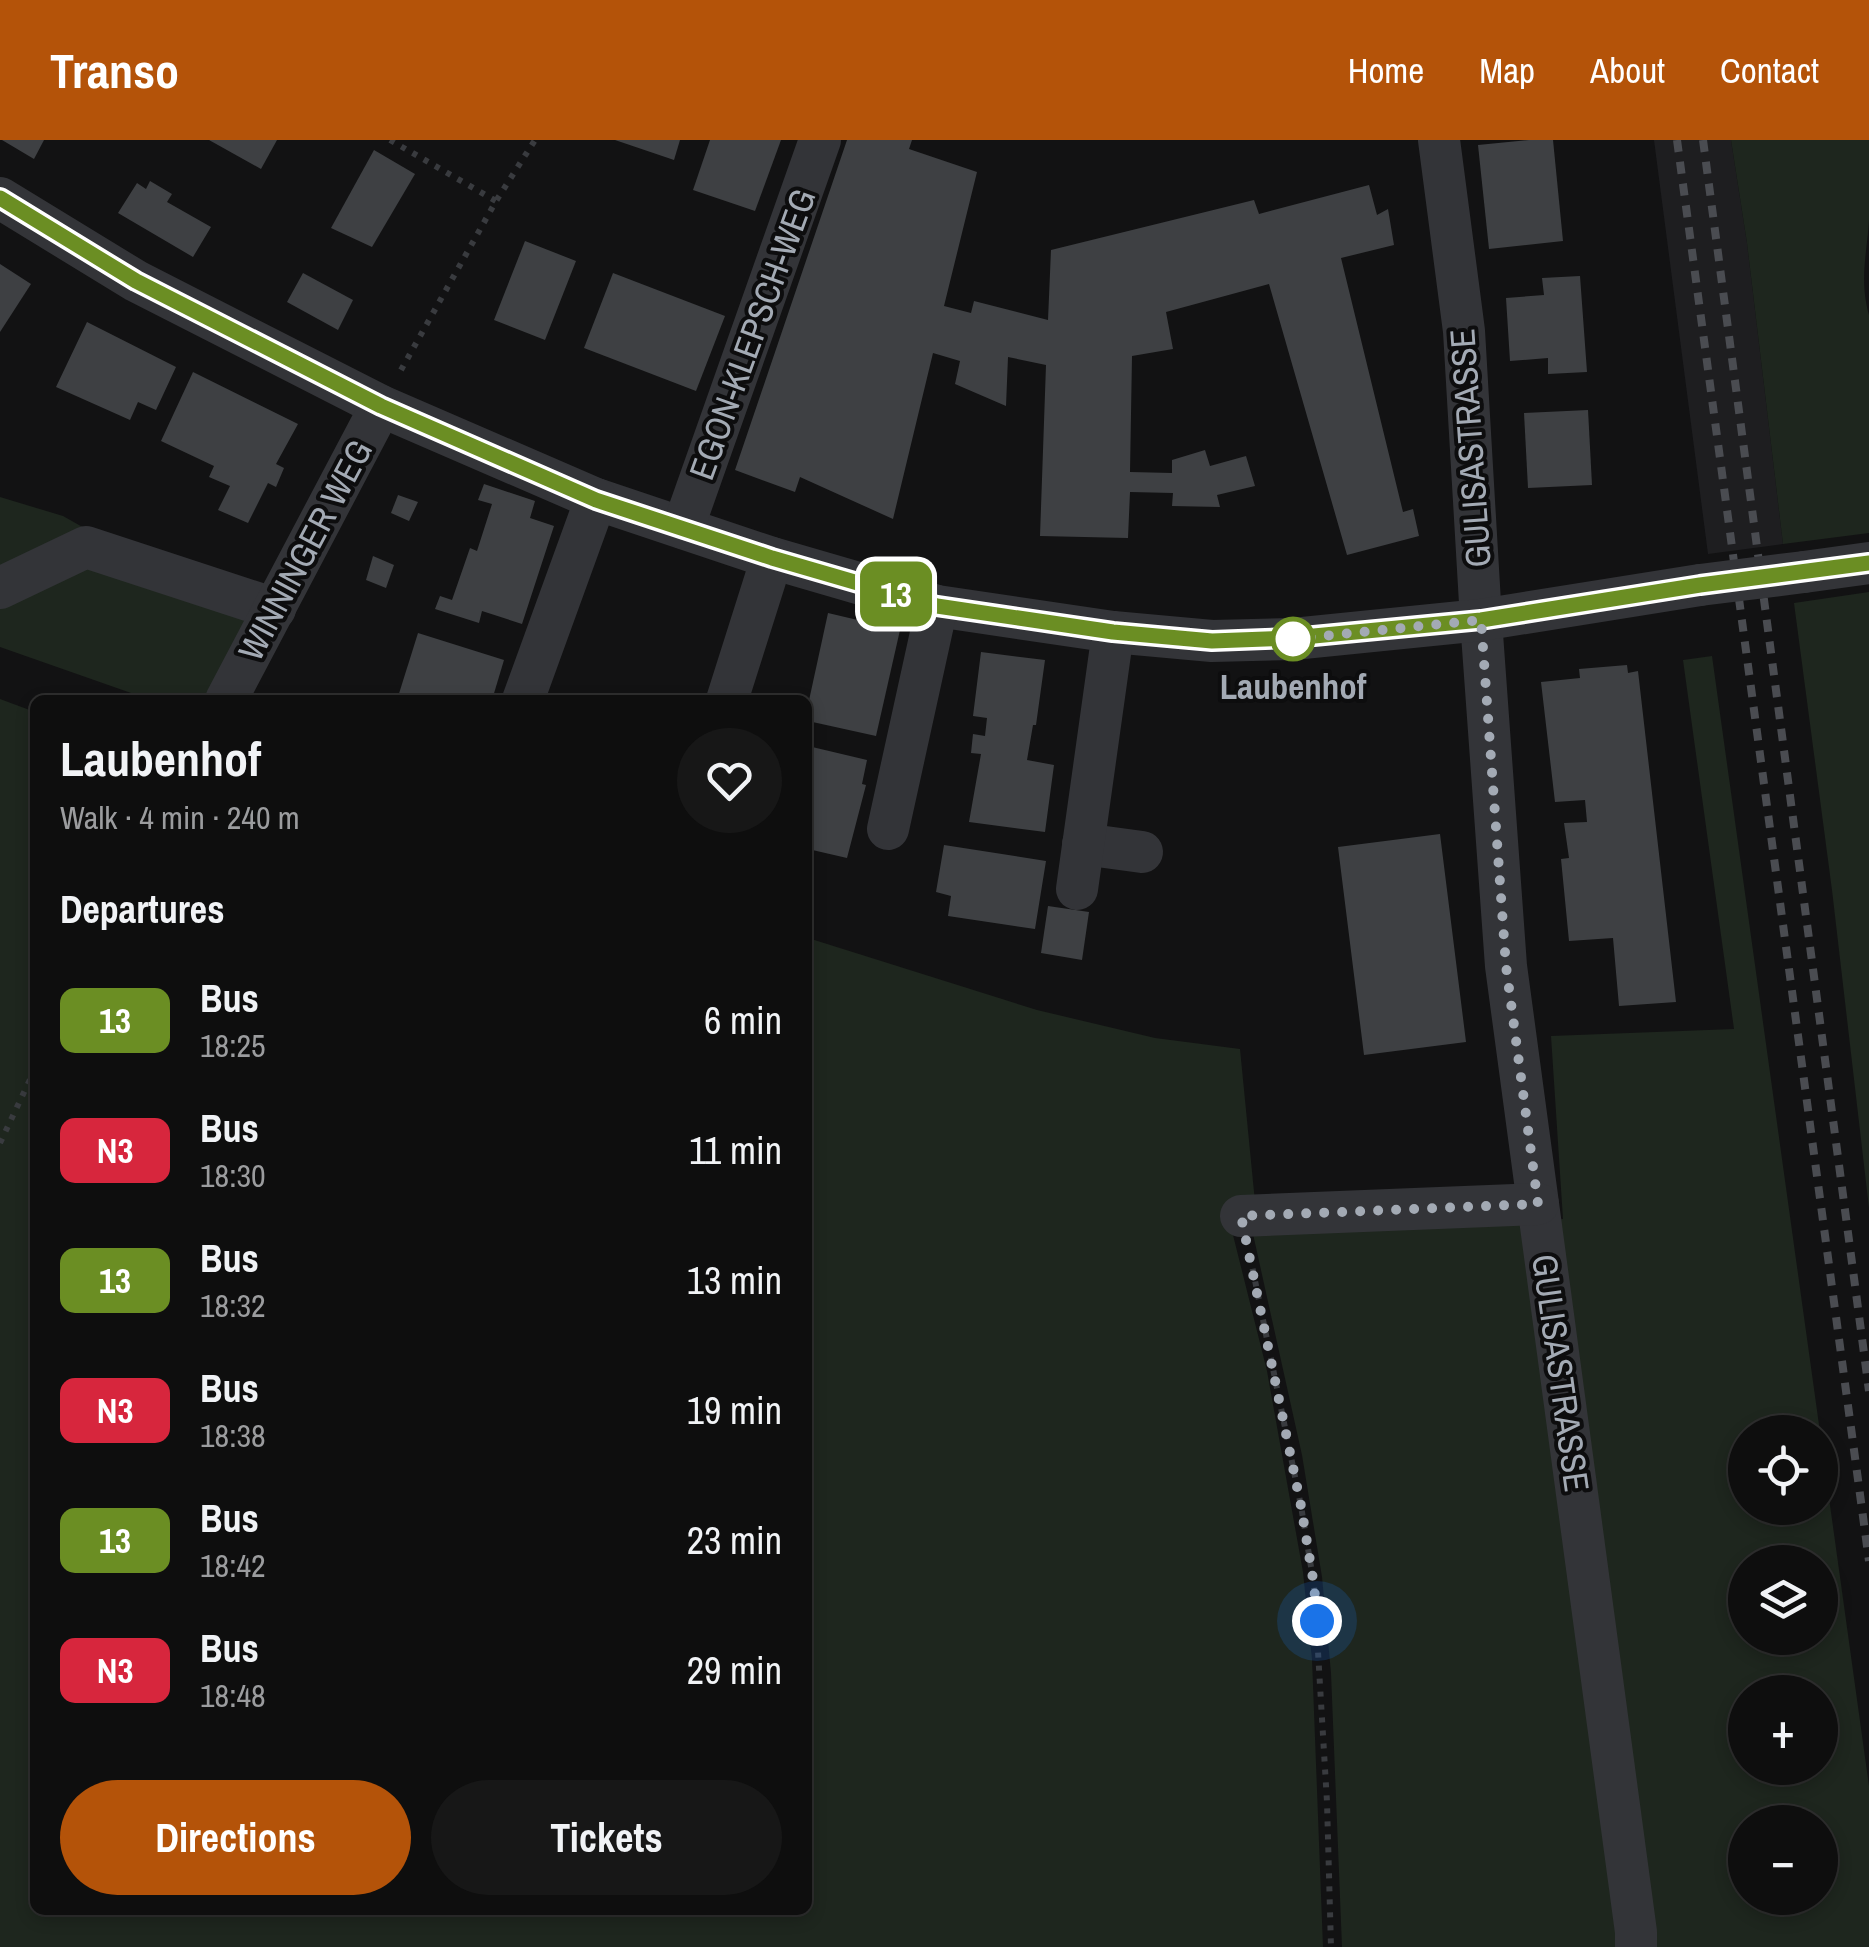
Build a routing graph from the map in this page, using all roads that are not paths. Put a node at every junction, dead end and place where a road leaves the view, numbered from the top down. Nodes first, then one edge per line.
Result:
1 (820, 140) edge
2 (1438, 140) edge
3 (0, 198) edge
4 (381, 406) junction
5 (596, 500) junction
6 (683, 528) junction
7 (772, 558) junction
8 (1869, 563) edge
9 (0, 588) edge
10 (937, 606) junction
11 (275, 608) junction
12 (1481, 620) junction
13 (1113, 632) junction
14 (229, 695) edge
15 (525, 695) edge
16 (729, 695) edge
17 (888, 829) dead end
18 (1083, 844) junction
19 (1142, 852) dead end
20 (1077, 889) dead end
21 (1538, 1204) junction
22 (1241, 1216) road end
23 (1636, 1947) edge

1 - 6 street, EGON-KLEPSCH-WEG
2 - 12 street, GULISASTRASSE
3 - 4 street
4 - 5 street
4 - 11 street, WINNINGER WEG
5 - 6 street
5 - 15 street
6 - 7 street
7 - 10 street
7 - 16 street
8 - 12 street, bridge
9 - 11 street
10 - 13 street
10 - 17 street
11 - 14 street, WINNINGER WEG
12 - 13 street
12 - 21 street, GULISASTRASSE
13 - 18 street
18 - 19 street
18 - 20 street
21 - 22 street
21 - 23 street, GULISASTRASSE

